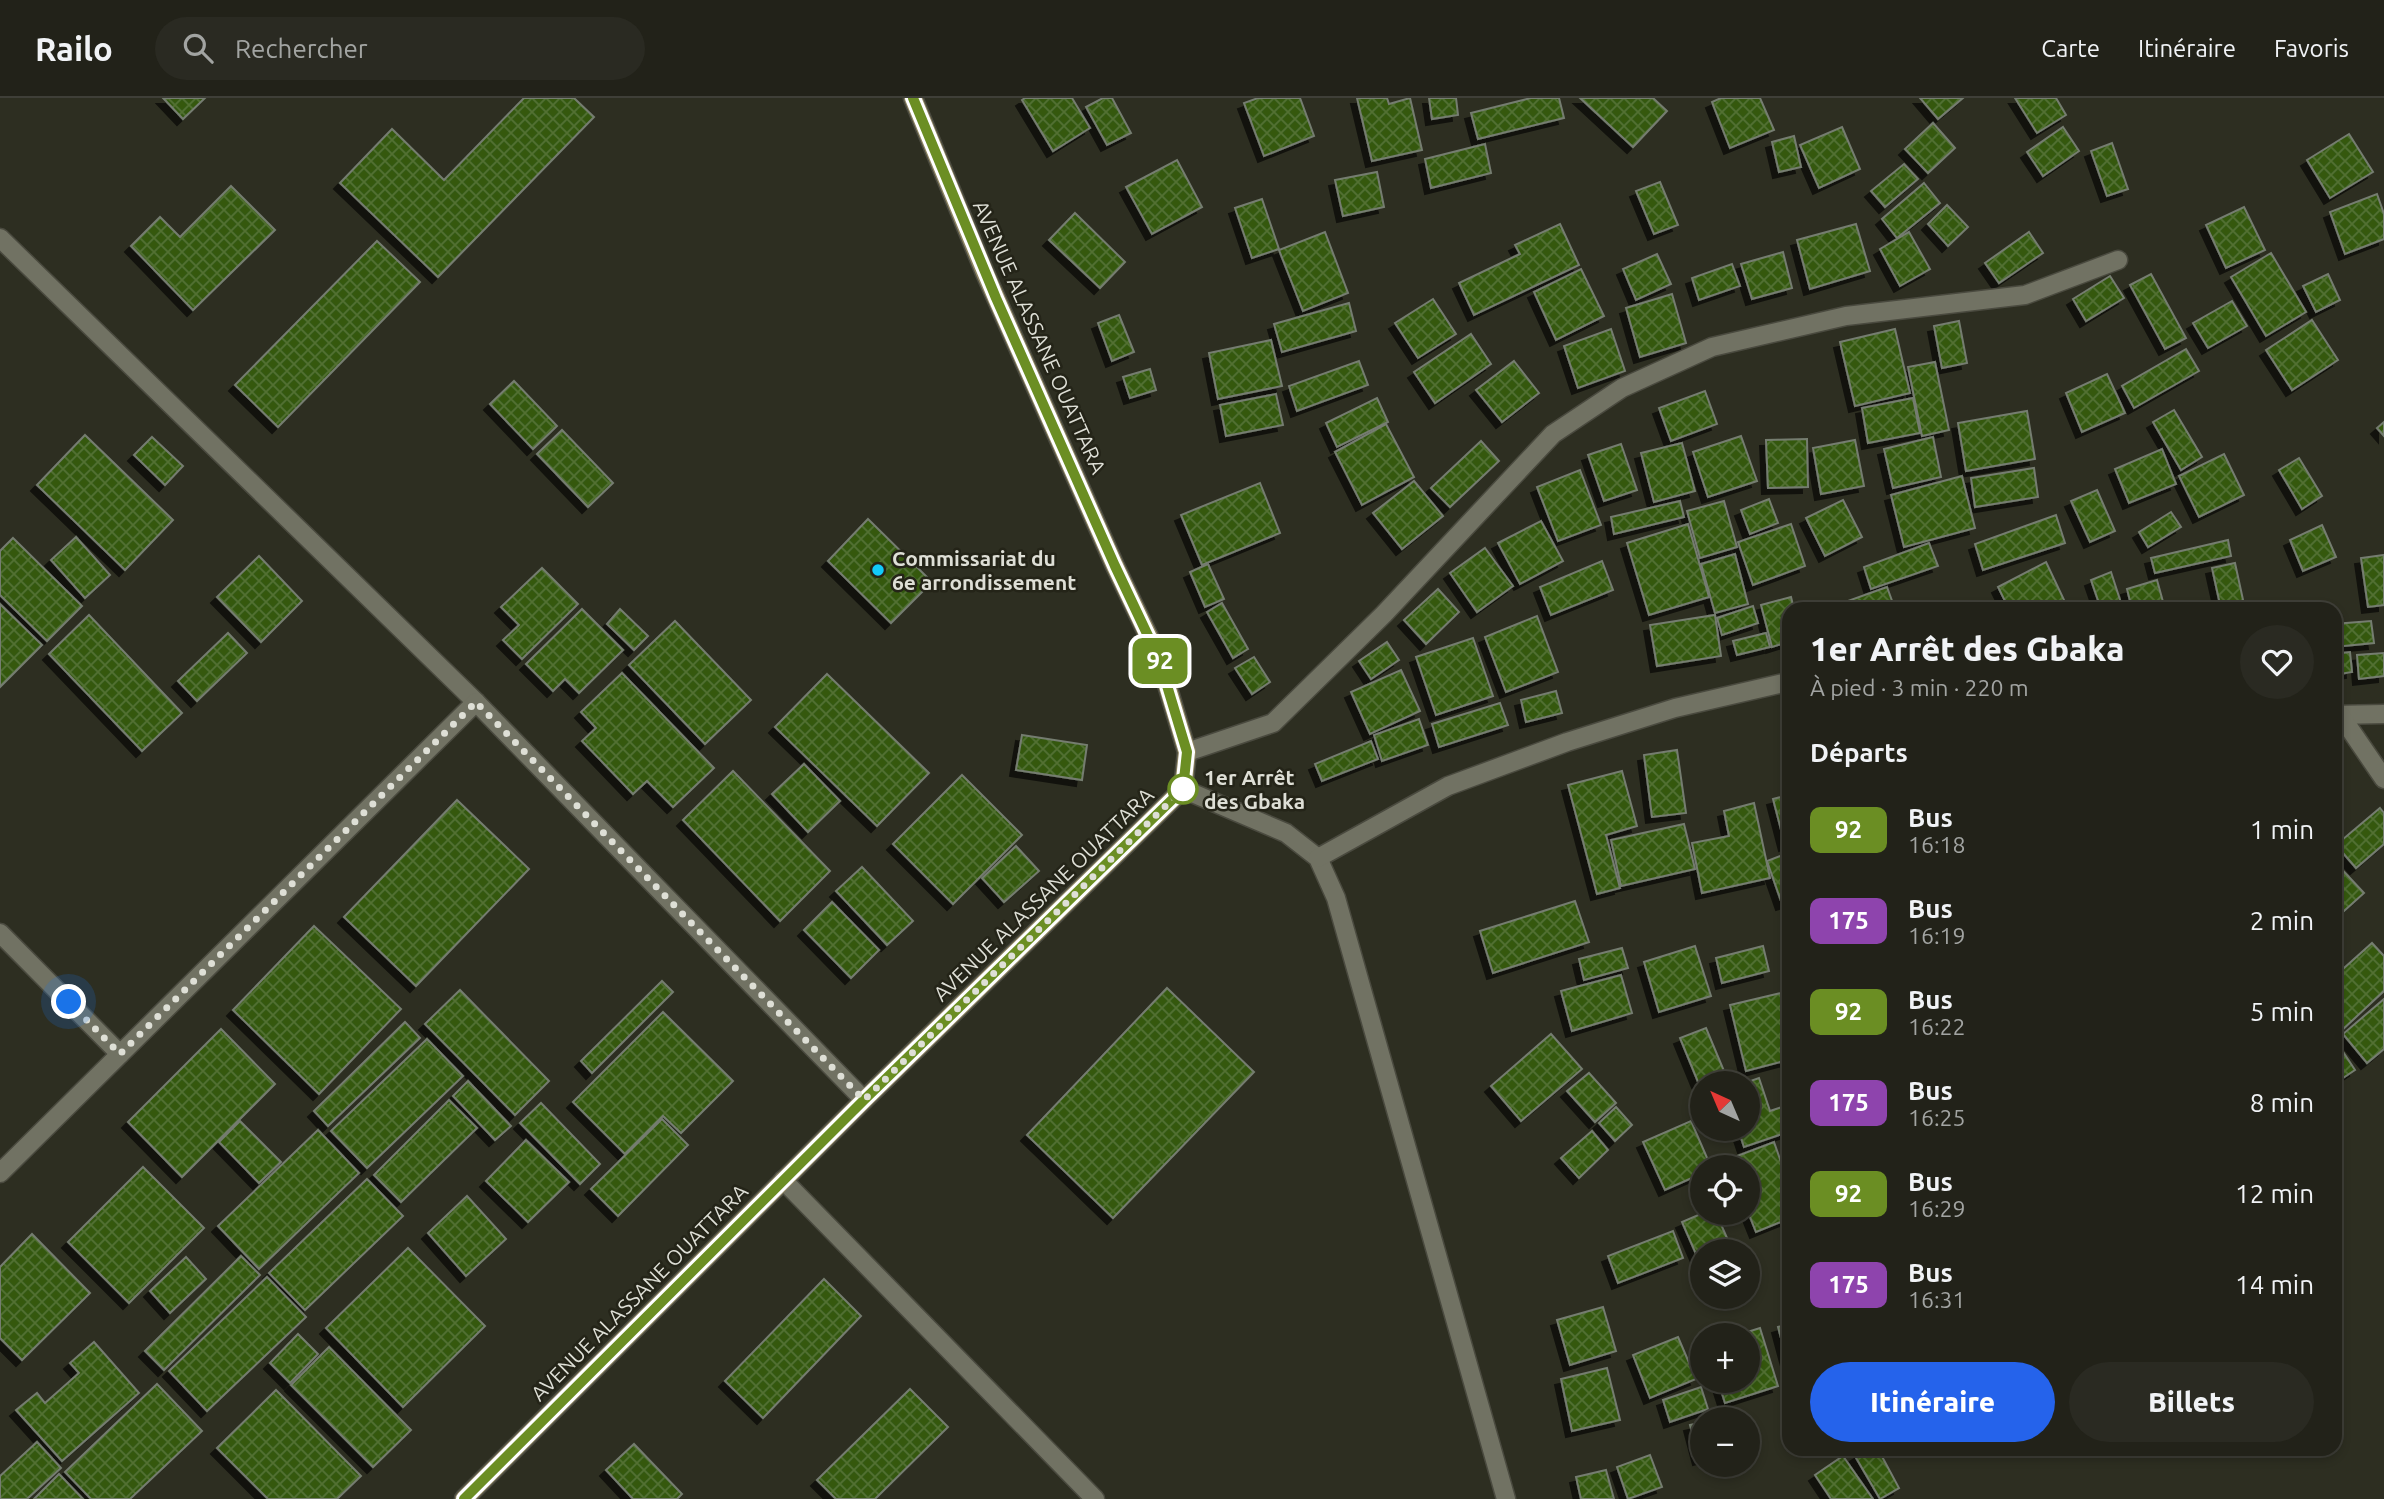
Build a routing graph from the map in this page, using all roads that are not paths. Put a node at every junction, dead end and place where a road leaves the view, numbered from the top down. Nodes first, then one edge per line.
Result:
1 (913, 98) edge
2 (0, 238) edge
3 (2118, 260) dead end
4 (1782, 683) edge
5 (476, 702) junction
6 (2384, 714) edge
7 (2342, 716) edge
8 (2342, 721) edge
9 (1187, 752) junction
10 (2384, 779) edge
11 (1183, 789) junction
12 (1318, 858) junction
13 (0, 933) edge
14 (120, 1054) junction
15 (864, 1100) junction
16 (0, 1172) edge
17 (783, 1180) junction
18 (464, 1499) edge
19 (1095, 1499) edge
20 (1506, 1499) edge

1 - 9 street, AVENUE ALASSANE OUATTARA
2 - 5 street
3 - 9 street
4 - 12 street
5 - 14 street
5 - 15 street
6 - 7 street
8 - 10 street
9 - 11 street, AVENUE ALASSANE OUATTARA
11 - 12 street
11 - 15 street, AVENUE ALASSANE OUATTARA
12 - 20 street
13 - 14 street
14 - 16 street
15 - 17 street, AVENUE ALASSANE OUATTARA
17 - 18 street, AVENUE ALASSANE OUATTARA
17 - 19 street

